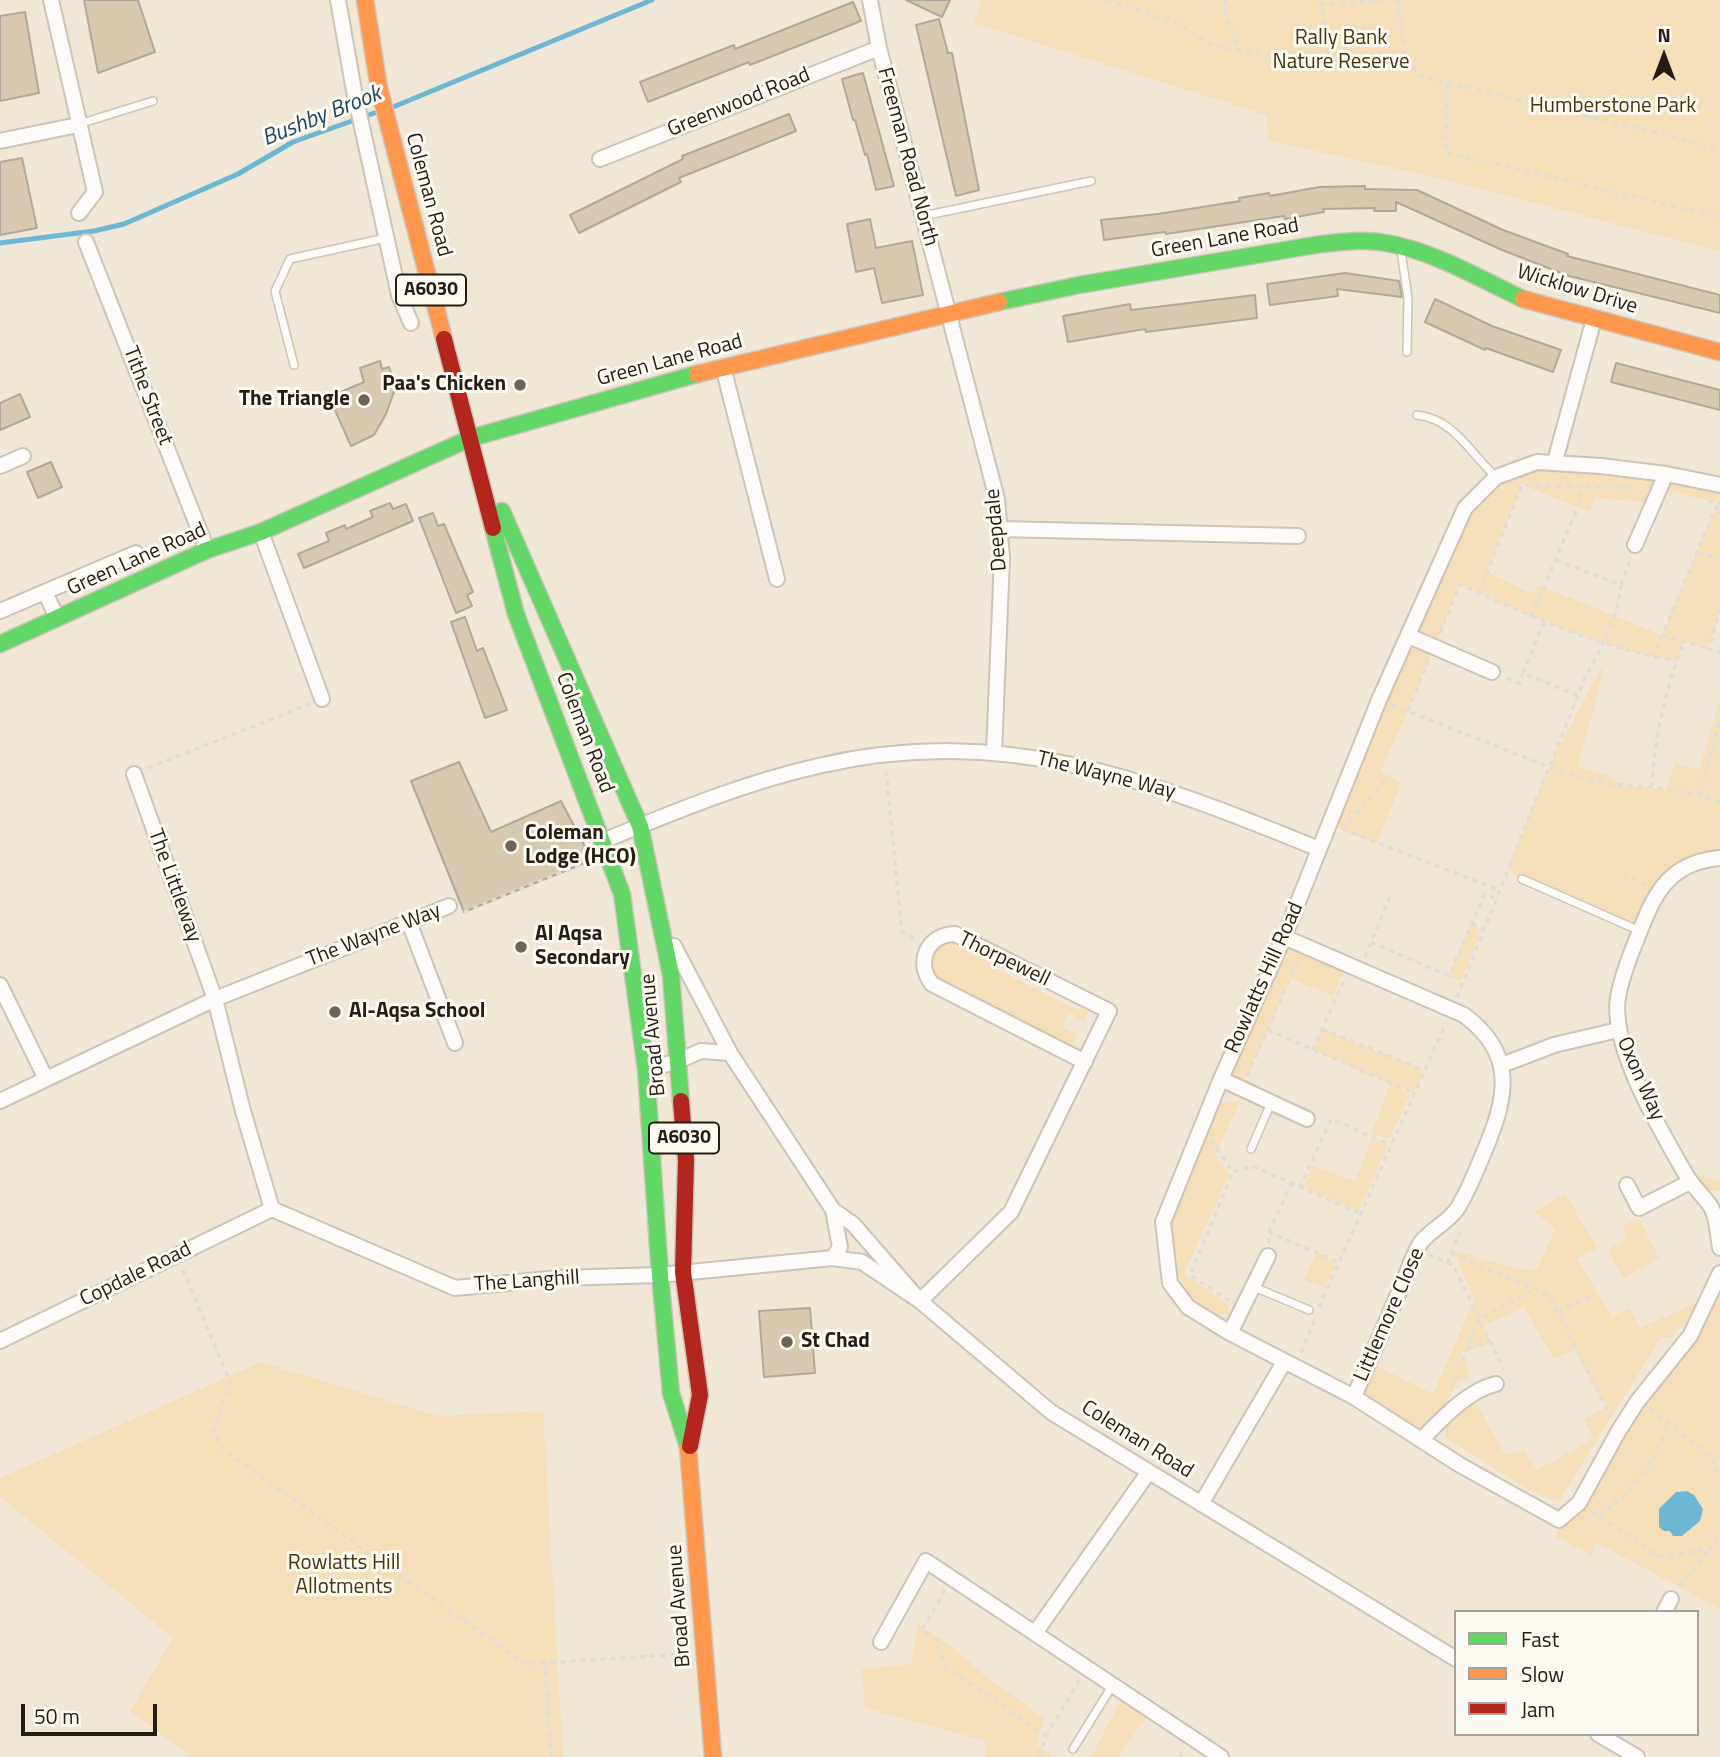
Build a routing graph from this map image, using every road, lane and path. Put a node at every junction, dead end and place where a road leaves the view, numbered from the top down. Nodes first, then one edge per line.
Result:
1 (51, 0) edge
2 (338, 0) edge
3 (365, 0) edge
4 (870, 0) edge
5 (1107, 0) edge
6 (1225, 0) edge
7 (1388, 0) edge
8 (1397, 0) edge
9 (1320, 2) edge
10 (878, 48) junction
11 (1239, 51) junction
12 (1405, 56) junction
13 (1329, 64) junction
14 (1448, 83) junction
15 (153, 102) dead end
16 (78, 125) junction
17 (0, 141) edge
18 (1720, 149) edge
19 (600, 159) dead end
20 (1091, 181) dead end
21 (79, 213) dead end
22 (923, 216) junction
23 (1720, 217) edge
24 (386, 238) junction
25 (86, 242) dead end
26 (1394, 245) junction
27 (947, 313) junction
28 (1594, 319) junction
29 (411, 323) dead end
30 (1407, 352) dead end
31 (1720, 352) edge
32 (294, 365) dead end
33 (723, 368) junction
34 (1417, 415) dead end
35 (471, 438) junction
36 (23, 456) dead end
37 (1555, 461) junction
38 (0, 466) edge
39 (1666, 474) junction
40 (1496, 477) junction
41 (1720, 485) edge
42 (1581, 486) junction
43 (1660, 489) junction
44 (1718, 503) edge
45 (1000, 529) junction
46 (261, 532) junction
47 (1298, 536) dead end
48 (1635, 545) joint
49 (207, 550) junction
50 (135, 553) dead end
51 (1698, 553) junction
52 (1720, 558) edge
53 (1556, 560) junction
54 (777, 579) dead end
55 (1621, 585) junction
56 (45, 592) junction
57 (1479, 593) junction
58 (1720, 609) edge
59 (0, 611) edge
60 (1531, 617) junction
61 (57, 618) junction
62 (1544, 622) junction
63 (1662, 635) junction
64 (1409, 636) junction
65 (1684, 642) junction
66 (0, 644) edge
67 (1604, 644) junction
68 (1434, 647) junction
69 (1709, 649) junction
70 (1720, 652) edge
71 (1653, 657) junction
72 (1676, 661) junction
73 (1492, 672) joint
74 (1523, 673) junction
75 (1579, 696) junction
76 (322, 699) joint
77 (1379, 700) junction
78 (1408, 711) junction
79 (1720, 721) edge
80 (994, 753) junction
81 (885, 755) junction
82 (1549, 767) junction
83 (134, 774) joint
84 (1389, 776) dead end
85 (1652, 787) junction
86 (1701, 795) junction
87 (1720, 802) edge
88 (640, 826) junction
89 (605, 847) junction
90 (1319, 849) junction
91 (1720, 858) edge
92 (1623, 874) dead end
93 (1522, 879) dead end
94 (1501, 883) junction
95 (1511, 887) dead end
96 (1499, 890) junction
97 (1658, 890) junction
98 (1392, 891) dead end
99 (1496, 899) junction
100 (449, 906) joint
101 (660, 920) junction
102 (409, 922) junction
103 (1472, 924) junction
104 (1483, 930) junction
105 (1640, 931) junction
106 (1284, 937) junction
107 (1371, 942) junction
108 (928, 946) junction
109 (1305, 947) junction
110 (1355, 968) junction
111 (0, 985) edge
112 (215, 999) junction
113 (1452, 1009) junction
114 (1322, 1029) junction
115 (1268, 1030) junction
116 (1618, 1030) junction
117 (455, 1043) dead end
118 (1312, 1051) junction
119 (730, 1053) junction
120 (678, 1061) junction
121 (1085, 1062) junction
122 (1502, 1065) junction
123 (646, 1070) junction
124 (1424, 1070) junction
125 (46, 1079) junction
126 (1221, 1079) junction
127 (1241, 1089) junction
128 (1414, 1093) junction
129 (0, 1101) edge
130 (1271, 1103) junction
131 (1307, 1119) dead end
132 (1200, 1130) junction
133 (1391, 1144) junction
134 (1251, 1149) dead end
135 (1233, 1172) junction
136 (1690, 1182) junction
137 (1291, 1184) junction
138 (1627, 1185) dead end
139 (1300, 1188) junction
140 (1716, 1206) edge
141 (272, 1209) junction
142 (1457, 1209) junction
143 (833, 1210) junction
144 (1360, 1213) junction
145 (1269, 1232) junction
146 (1720, 1248) edge
147 (1417, 1250) junction
148 (1451, 1254) junction
149 (176, 1256) junction
150 (1268, 1256) joint
151 (833, 1258) junction
152 (1338, 1262) junction
153 (1447, 1263) junction
154 (683, 1272) junction
155 (1720, 1273) edge
156 (660, 1275) junction
157 (1254, 1287) junction
158 (1535, 1289) junction
159 (1593, 1295) dead end
160 (920, 1301) junction
161 (1474, 1309) junction
162 (1309, 1310) dead end
163 (1243, 1311) junction
164 (1558, 1312) junction
165 (1488, 1315) junction
166 (1479, 1320) junction
167 (1230, 1333) junction
168 (1490, 1340) junction
169 (0, 1341) edge
170 (1468, 1349) junction
171 (1289, 1365) junction
172 (1496, 1384) joint
173 (1354, 1397) junction
174 (1639, 1401) junction
175 (1669, 1422) junction
176 (1437, 1423) junction
177 (1618, 1432) junction
178 (1422, 1439) junction
179 (689, 1451) junction
180 (1148, 1473) junction
181 (1720, 1477) edge
182 (1578, 1503) junction
183 (1201, 1504) junction
184 (1599, 1517) junction
185 (1720, 1534) edge
186 (1716, 1540) junction
187 (1709, 1549) junction
188 (1720, 1550) edge
189 (952, 1578) junction
190 (1667, 1605) edge
191 (1035, 1633) junction
192 (881, 1642) dead end
193 (704, 1653) junction
194 (1454, 1658) edge
195 (545, 1662) junction
196 (1086, 1668) junction
197 (1112, 1686) junction
198 (1046, 1735) junction
199 (1601, 1736) edge
200 (1073, 1749) dead end
201 (551, 1757) edge
202 (713, 1757) edge
203 (1040, 1757) edge
204 (1221, 1757) edge
205 (1637, 1757) edge

1 - 16 street
2 - 24 street
3 - 35 main road, Coleman Road / A6030
4 - 10 street, Freeman Road North
5 - 11 path
6 - 11 path
7 - 9 path
8 - 12 path
9 - 13 path
10 - 19 street, Greenwood Road
10 - 22 street, Freeman Road North
11 - 13 path
12 - 13 path
12 - 14 path
14 - 18 path
14 - 23 path
15 - 16 lane
16 - 17 street
16 - 21 street
20 - 22 lane
22 - 27 street, Freeman Road North
24 - 29 street
24 - 32 lane
25 - 49 street, Tithe Street
26 - 27 main road, Green Lane Road
26 - 28 main road, Wicklow Drive
26 - 30 lane
27 - 33 main road, Green Lane Road
27 - 45 street, Deepdale
28 - 31 main road, Wicklow Drive
28 - 37 street
33 - 35 main road, Green Lane Road
33 - 54 street
34 - 40 lane
35 - 46 main road, Green Lane Road
35 - 88 main road, Coleman Road / A6030
35 - 89 main road, Coleman Road / A6030
36 - 38 street
37 - 39 street, Rowlatts Hill Road
37 - 40 street, Rowlatts Hill Road
39 - 41 street, Rowlatts Hill Road
39 - 43 street
40 - 64 street, Rowlatts Hill Road
42 - 43 path
42 - 53 path
42 - 57 path
43 - 48 street
44 - 51 path
45 - 47 street
45 - 80 street, Deepdale
46 - 49 main road, Green Lane Road
46 - 76 street
48 - 55 path
49 - 61 main road, Green Lane Road
50 - 56 street
51 - 52 path
51 - 63 path
53 - 55 path
53 - 60 path
55 - 67 path
56 - 59 street
56 - 61 street
57 - 60 path
57 - 68 path
58 - 69 path
60 - 62 path
61 - 66 main road, Green Lane Road
62 - 67 path
62 - 74 path
63 - 65 path
63 - 71 path
64 - 68 street
64 - 77 street, Rowlatts Hill Road
65 - 69 path
65 - 72 path
67 - 71 path
67 - 75 path
68 - 73 street
68 - 78 path
69 - 70 path
71 - 72 path
72 - 85 path
73 - 74 path
74 - 75 path
75 - 82 path
76 - 83 path
77 - 78 path
77 - 90 street, Rowlatts Hill Road
78 - 82 path
79 - 86 path
80 - 81 street, The Wayne Way
80 - 90 street, The Wayne Way
81 - 88 street, The Wayne Way
81 - 108 path
82 - 85 path
82 - 94 path
83 - 112 street, The Littleway
84 - 96 path
85 - 86 path
86 - 87 path
88 - 89 street, The Wayne Way
88 - 101 main road, Broad Avenue / A6030
89 - 100 path, The Wayne Way
89 - 123 main road, Broad Avenue / A6030
90 - 106 street, Rowlatts Hill Road
91 - 97 street, Oxon Way
92 - 97 path
93 - 105 lane
94 - 95 path
94 - 96 path
96 - 99 path
97 - 105 street, Oxon Way
98 - 107 path
99 - 103 path
99 - 104 path
100 - 102 street, The Wayne Way
101 - 119 street, Coleman Road
101 - 120 main road, Broad Avenue / A6030
102 - 112 street, The Wayne Way
102 - 117 street
103 - 104 path
103 - 107 path
104 - 113 path
105 - 116 street, Oxon Way
106 - 109 street, Littlemore Close
106 - 126 street, Rowlatts Hill Road
107 - 110 path
108 - 121 street, Thorpewell
108 - 121 street, Thorpewell
109 - 110 street, Littlemore Close
109 - 115 path
110 - 113 street, Littlemore Close
110 - 114 path
111 - 125 street
112 - 125 street, The Wayne Way
112 - 141 street
113 - 122 street, Littlemore Close
113 - 124 path
114 - 118 path
114 - 124 path
115 - 118 path
115 - 127 path
116 - 122 street
116 - 136 street, Oxon Way
118 - 128 path
119 - 120 street
119 - 143 street, Coleman Road
120 - 123 street
120 - 154 main road, Broad Avenue / A6030
121 - 160 street, Thorpewell
122 - 142 street, Littlemore Close
123 - 156 main road, Broad Avenue / A6030
124 - 128 path
125 - 129 street, The Wayne Way
126 - 127 street
126 - 132 street, Rowlatts Hill Road
127 - 130 street
128 - 133 path
130 - 131 street
130 - 134 lane
132 - 135 path
132 - 167 street, Rowlatts Hill Road
133 - 139 path
133 - 144 path
135 - 137 path
135 - 163 path
136 - 138 street
136 - 140 street, Oxon Way
137 - 139 path
137 - 145 path
139 - 144 path
140 - 146 street, Oxon Way
141 - 149 street, Copdale Road
141 - 156 street, The Langhill
142 - 147 street, Littlemore Close
142 - 148 path
143 - 151 street, Coleman Road
143 - 160 street, Coleman Road
144 - 152 path
145 - 150 path
145 - 152 path
147 - 153 path
147 - 173 street, Littlemore Close
148 - 153 path
148 - 158 path
149 - 169 street, Copdale Road
149 - 195 path
150 - 157 street
151 - 154 street, The Langhill
151 - 160 street, The Langhill
152 - 171 path
153 - 161 path
154 - 156 street, The Langhill
154 - 179 main road, Broad Avenue / A6030
155 - 174 street
156 - 179 main road, Broad Avenue / A6030
157 - 162 lane
157 - 163 street
158 - 164 path
158 - 165 path
159 - 164 path
160 - 180 street, Coleman Road
161 - 165 path
161 - 166 path
163 - 167 street
164 - 177 path
165 - 166 path
166 - 168 path
166 - 170 path
167 - 171 street, Rowlatts Hill Road
168 - 170 path
168 - 172 path
170 - 176 path
171 - 173 street, Rowlatts Hill Road
171 - 183 street
172 - 176 street
173 - 178 street, Rowlatts Hill Road
174 - 175 path
174 - 177 street
175 - 181 path
175 - 184 path
176 - 178 street
177 - 182 street
178 - 182 street, Rowlatts Hill Road
179 - 193 main road, Broad Avenue / A6030
180 - 183 street, Coleman Road
180 - 191 street
182 - 184 path
183 - 194 street, Coleman Road
184 - 187 path
185 - 186 path
186 - 187 path
186 - 188 path
187 - 190 path
189 - 191 street
189 - 192 street
189 - 198 path
191 - 196 street
193 - 195 path
193 - 202 main road, Broad Avenue / A6030
195 - 201 path
196 - 197 street
196 - 198 path
197 - 200 lane
197 - 204 street
198 - 203 path
199 - 205 street

